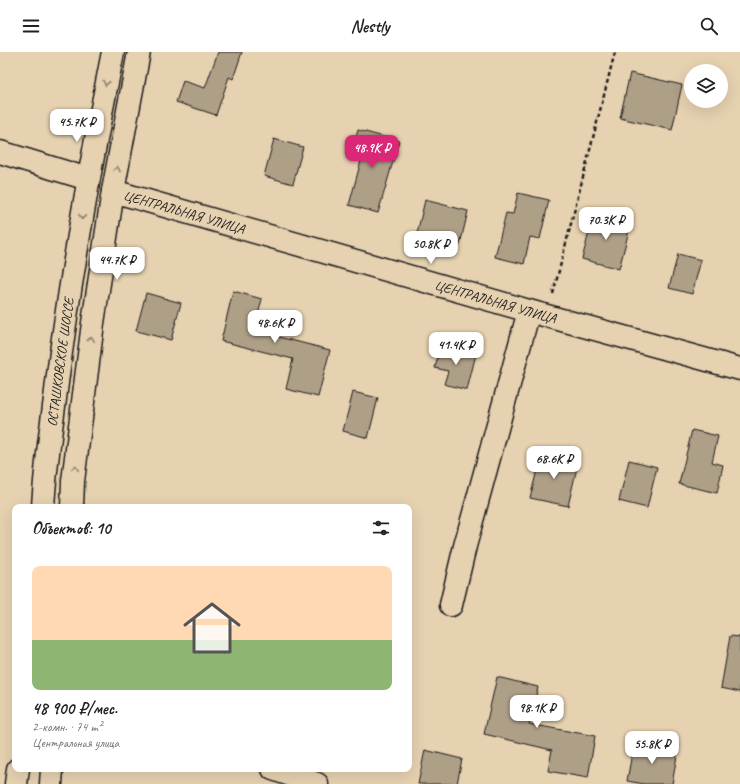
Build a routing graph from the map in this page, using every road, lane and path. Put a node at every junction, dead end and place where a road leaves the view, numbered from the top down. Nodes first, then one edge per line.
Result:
1 (112, 52) edge
2 (140, 52) edge
3 (615, 52) edge
4 (0, 152) edge
5 (88, 179) junction
6 (113, 191) junction
7 (538, 313) junction
8 (740, 369) edge
9 (43, 504) edge
10 (72, 504) edge
11 (451, 605) dead end
12 (18, 772) edge
13 (52, 772) edge
14 (282, 772) edge
15 (16, 784) edge
16 (51, 784) edge
17 (317, 784) edge

1 -> 5 main road, ОСТАШКОВСКОЕ ШОССЕ
6 -> 2 main road, ОСТАШКОВСКОЕ ШОССЕ
3 - 7 path
4 - 5 main road
5 -> 9 main road, ОСТАШКОВСКОЕ ШОССЕ
6 - 7 main road, ЦЕНТРАЛЬНАЯ УЛИЦА
10 -> 6 main road, ОСТАШКОВСКОЕ ШОССЕ
7 - 8 main road, ЦЕНТРАЛЬНАЯ УЛИЦА
7 - 11 main road
12 - 15 main road
13 - 16 main road
14 - 17 main road

